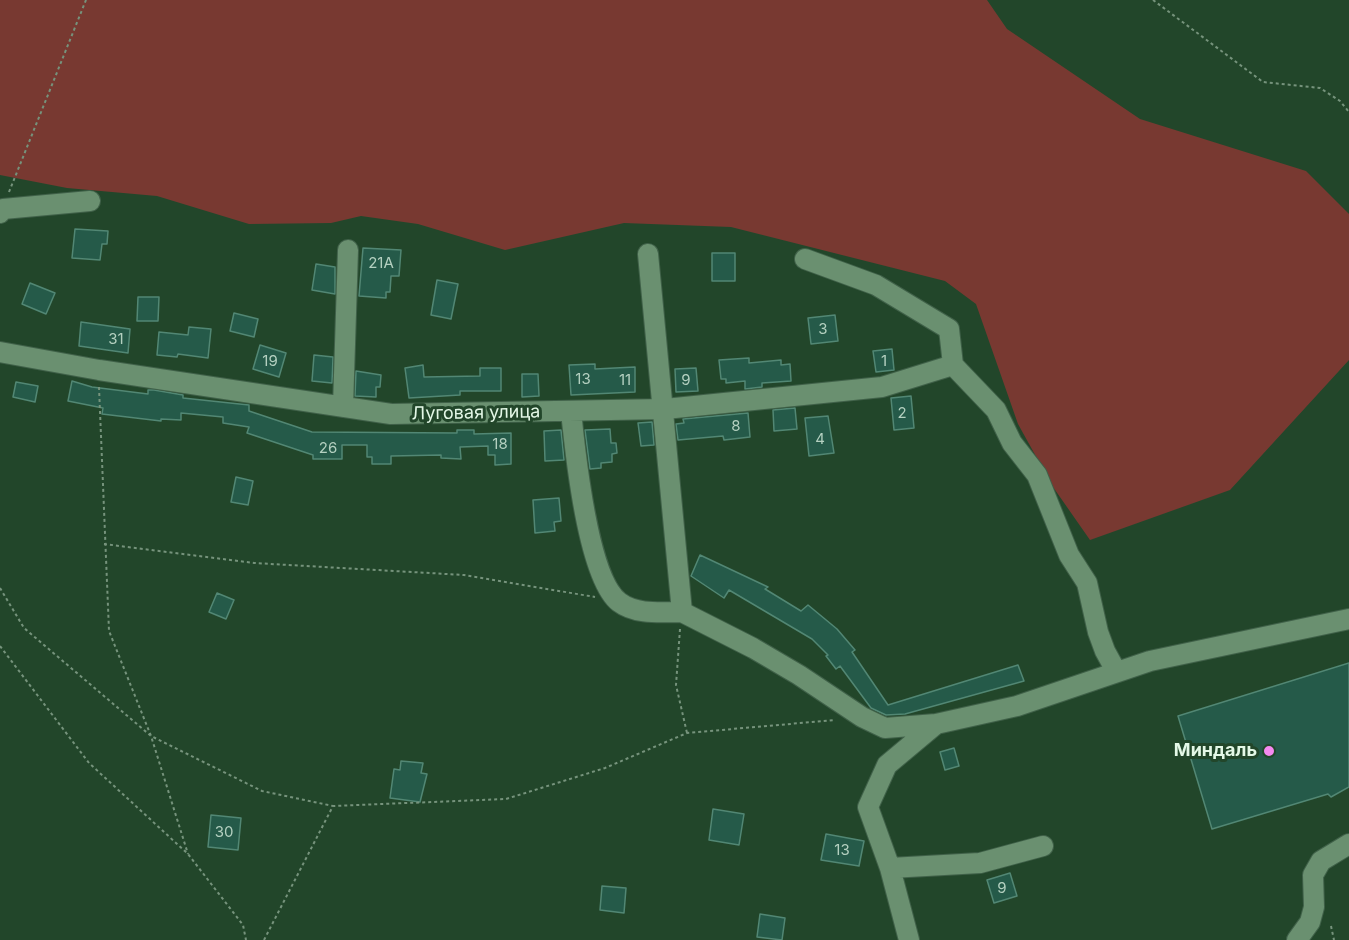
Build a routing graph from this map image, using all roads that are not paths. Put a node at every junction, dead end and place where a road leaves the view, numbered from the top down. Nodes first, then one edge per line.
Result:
1 (90, 201) dead end
2 (1, 211) edge
3 (348, 250) dead end
4 (648, 254) dead end
5 (805, 259) dead end
6 (0, 352) edge
7 (953, 365) junction
8 (343, 407) junction
9 (664, 409) junction
10 (571, 411) junction
11 (682, 612) junction
12 (1349, 619) edge
13 (1116, 671) junction
14 (936, 724) junction
15 (1349, 844) edge
16 (1043, 846) dead end
17 (890, 868) junction
18 (909, 940) edge
19 (1297, 940) edge

1 - 2 street
3 - 8 street
4 - 9 street
5 - 7 street
6 - 8 street, Луговая улица
7 - 9 street, Луговая улица
7 - 13 street
8 - 10 street, Луговая улица
9 - 10 street, Луговая улица
9 - 11 street
10 - 11 street
11 - 14 street
12 - 13 street
13 - 14 street
14 - 17 street
15 - 19 street
16 - 17 street
17 - 18 street

